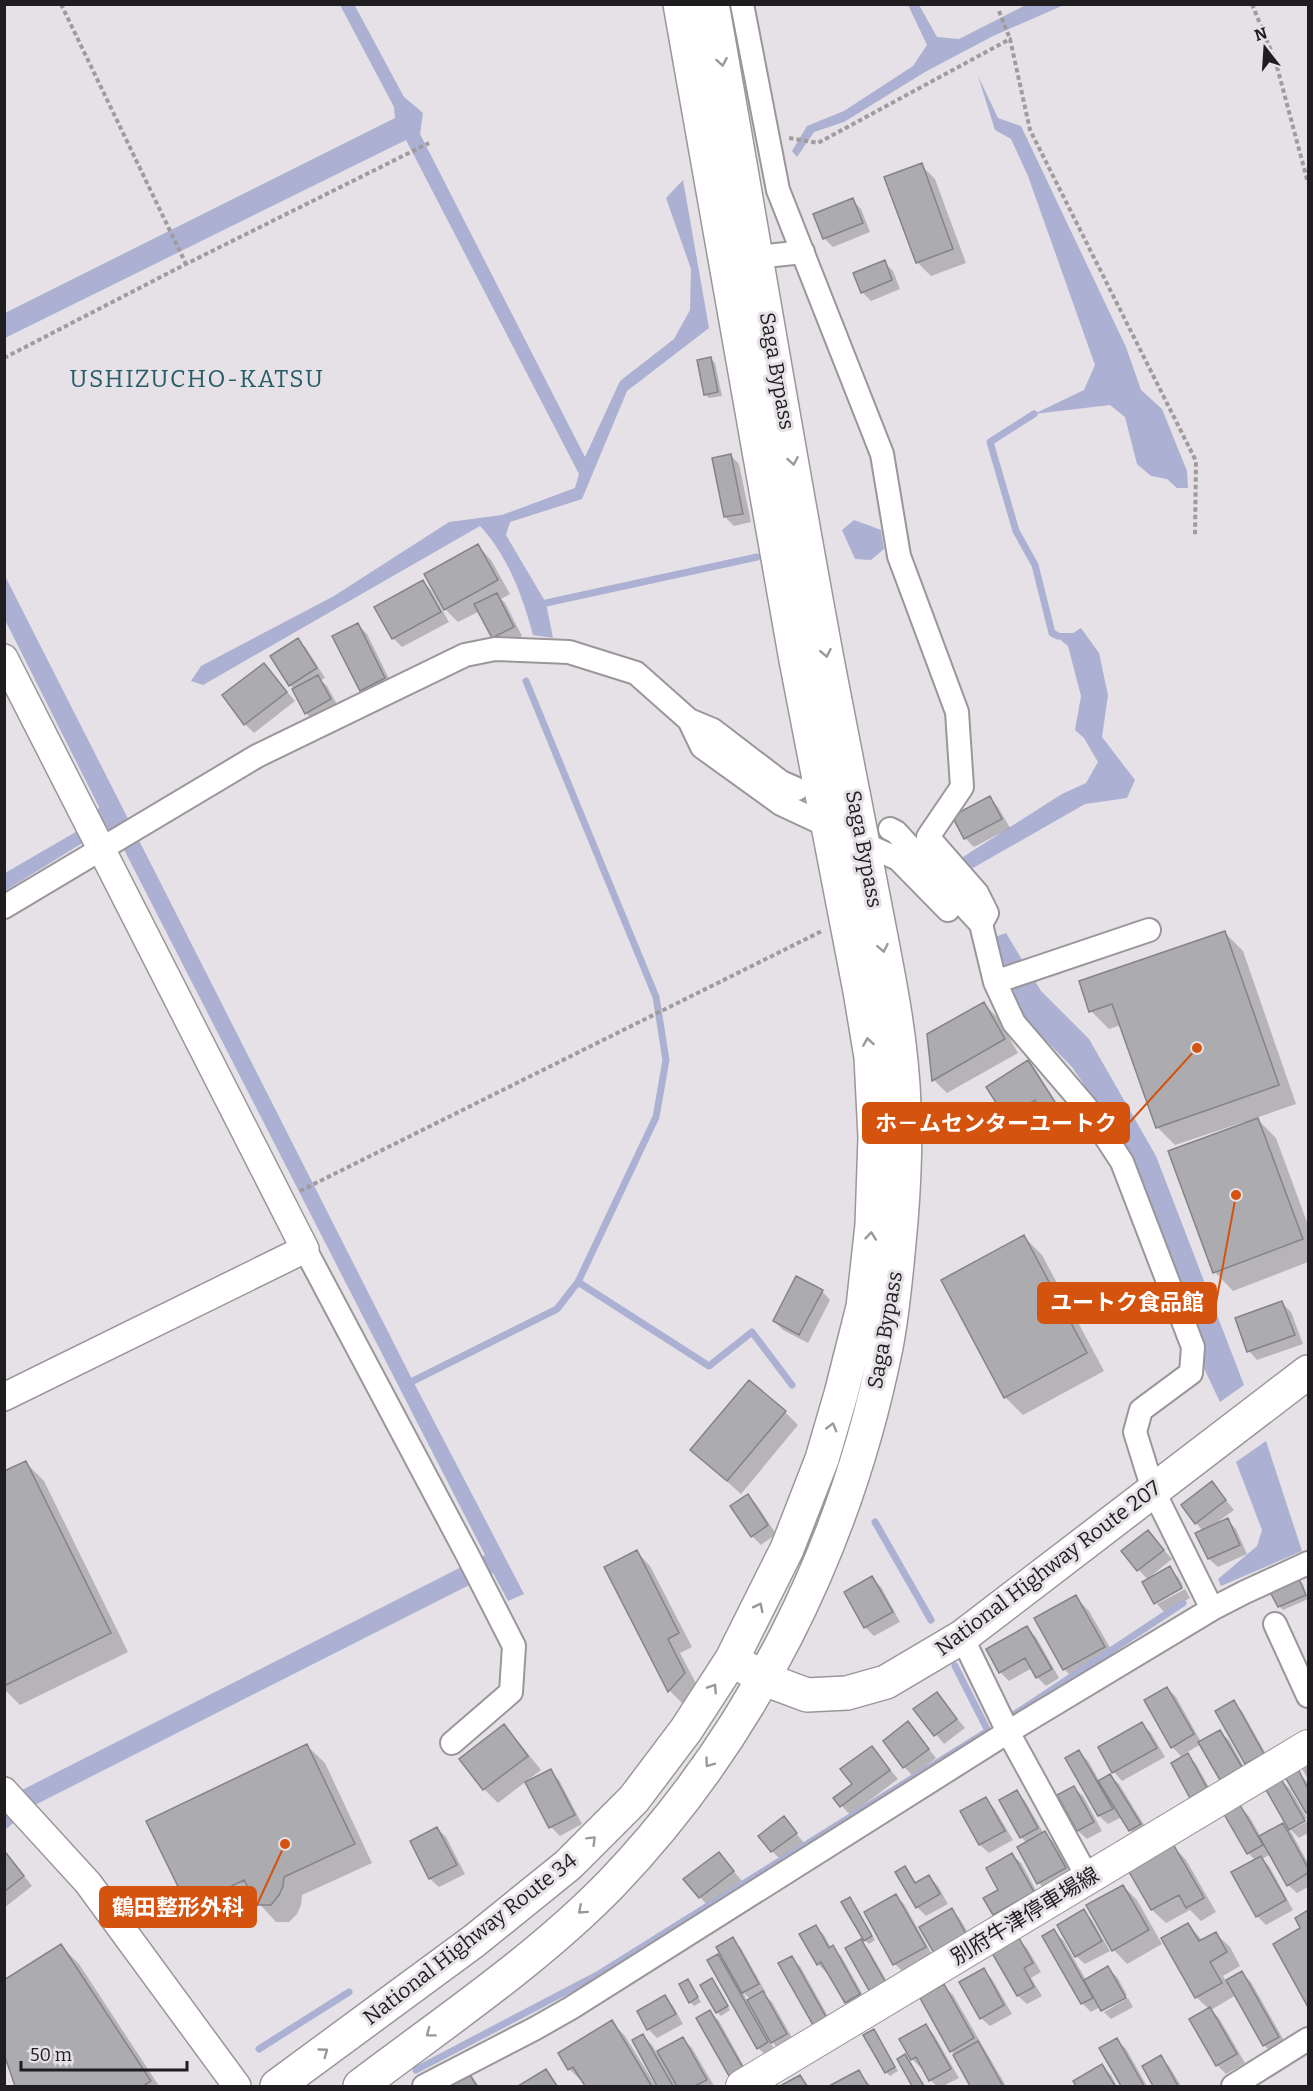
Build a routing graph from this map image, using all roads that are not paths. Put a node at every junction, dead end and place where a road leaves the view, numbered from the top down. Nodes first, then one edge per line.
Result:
1 (680, 4) edge
2 (712, 4) edge
3 (742, 4) edge
4 (803, 252) junction
5 (757, 257) junction
6 (4, 658) edge
7 (689, 720) junction
8 (797, 789) dead end
9 (828, 826) junction
10 (876, 836) junction
11 (107, 845) junction
12 (4, 907) edge
13 (981, 924) junction
14 (1149, 930) dead end
15 (987, 950) junction
16 (994, 982) junction
17 (305, 1249) junction
18 (1308, 1372) edge
19 (4, 1397) edge
20 (1153, 1490) junction
21 (1308, 1563) edge
22 (1212, 1609) junction
23 (1275, 1624) dead end
24 (962, 1637) junction
25 (732, 1659) junction
26 (764, 1679) junction
27 (1308, 1696) edge
28 (1008, 1732) junction
29 (452, 1743) dead end
30 (1308, 1746) edge
31 (6, 1793) edge
32 (1088, 1878) junction
33 (1308, 2039) edge
34 (237, 2086) edge
35 (277, 2086) edge
36 (360, 2086) edge
37 (424, 2086) edge
38 (742, 2086) edge
39 (1233, 2086) edge

1 - 9 highway, Saga Bypass
2 -> 5 highway, Saga Bypass
3 - 4 street
4 - 5 street
4 - 13 street
5 -> 10 highway, Saga Bypass
6 - 11 street
7 - 8 street
7 - 9 street
7 - 11 street
25 -> 9 highway, Saga Bypass
10 - 13 street
10 - 15 street
10 -> 26 highway, Saga Bypass
11 - 12 street
11 - 17 street
13 - 15 street
14 - 16 street
15 - 16 street
16 - 20 street
17 - 19 street
17 - 29 street
18 - 20 highway, National Highway Route 207
20 - 22 street
20 - 24 highway, National Highway Route 207
21 - 22 street
22 - 28 street
23 - 27 street
24 - 26 highway, National Highway Route 207
24 - 28 street
25 - 26 highway, National Highway Route 207
35 -> 25 highway, National Highway Route 34
26 -> 36 highway, National Highway Route 34
28 - 32 street
28 - 37 street
30 - 32 main road, 別府牛津停車場線
31 - 34 street
32 - 38 main road, 別府牛津停車場線
33 - 39 street

